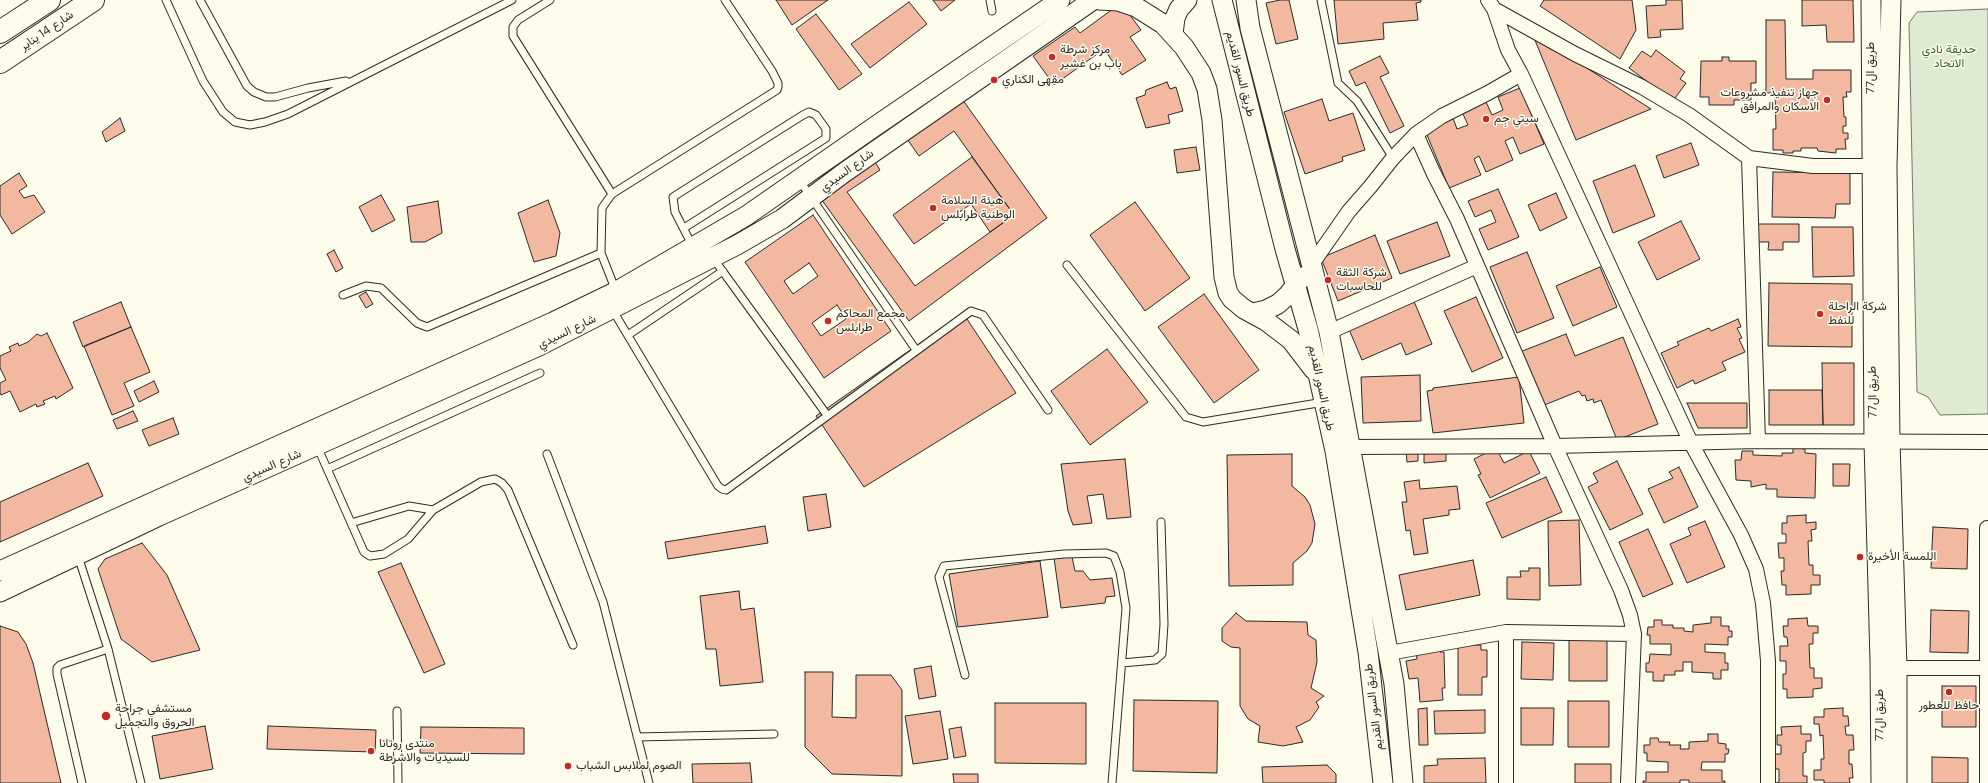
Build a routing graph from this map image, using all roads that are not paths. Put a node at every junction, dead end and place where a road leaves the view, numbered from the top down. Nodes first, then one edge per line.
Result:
1 (49, 0) edge
2 (93, 0) edge
3 (166, 0) edge
4 (200, 0) edge
5 (512, 0) edge
6 (550, 0) edge
7 (725, 0) edge
8 (990, 0) edge
9 (1060, 0) edge
10 (1093, 0) edge
11 (1099, 0) edge
12 (1187, 0) edge
13 (1222, 0) edge
14 (1246, 0) edge
15 (1321, 0) edge
16 (1871, 0) edge
17 (1891, 0) edge
18 (1490, 4) edge
19 (992, 11) dead end
20 (0, 32) edge
21 (1173, 34) junction
22 (0, 62) edge
23 (1521, 74) junction
24 (354, 79) junction
25 (877, 125) junction
26 (1416, 134) junction
27 (890, 140) junction
28 (1392, 158) junction
29 (1749, 158) junction
30 (1871, 166) junction
31 (799, 180) junction
32 (612, 194) junction
33 (811, 197) junction
34 (684, 228) junction
35 (694, 248) junction
36 (601, 253) junction
37 (718, 264) junction
38 (1312, 264) junction
39 (1067, 265) dead end
40 (1477, 266) junction
41 (1296, 284) junction
42 (616, 291) junction
43 (343, 295) dead end
44 (612, 310) junction
45 (1253, 313) junction
46 (1329, 332) junction
47 (628, 336) junction
48 (916, 350) junction
49 (540, 373) dead end
50 (1319, 378) junction
51 (1324, 402) junction
52 (1048, 410) dead end
53 (827, 415) junction
54 (1758, 441) junction
55 (1882, 441) junction
56 (1988, 442) edge
57 (1691, 443) junction
58 (317, 446) junction
59 (1555, 446) junction
60 (1343, 449) junction
61 (547, 454) dead end
62 (327, 469) junction
63 (157, 509) junction
64 (434, 510) junction
65 (1161, 522) dead end
66 (351, 523) junction
67 (1987, 528) dead end
68 (78, 554) junction
69 (0, 571) edge
70 (0, 592) edge
71 (1506, 632) junction
72 (1634, 634) junction
73 (573, 645) dead end
74 (108, 649) junction
75 (1389, 653) junction
76 (1122, 663) junction
77 (1897, 668) junction
78 (1987, 668) edge
79 (965, 675) dead end
80 (397, 711) dead end
81 (774, 734) dead end
82 (637, 737) junction
83 (82, 783) edge
84 (141, 783) edge
85 (398, 783) edge
86 (649, 783) edge
87 (1112, 783) edge
88 (1383, 783) edge
89 (1403, 783) edge
90 (1506, 783) edge
91 (1628, 783) edge
92 (1768, 783) edge
93 (1881, 783) edge
94 (1897, 783) edge
95 (1987, 783) edge

1 - 20 highway
2 - 22 highway, شارع 14 يناير
3 - 24 lane
4 - 24 lane
5 - 24 lane
6 - 32 lane
7 - 32 lane
8 - 19 lane
9 - 25 main road, شارع السيدي
10 - 27 main road, شارع السيدي
11 - 21 main road
12 - 21 main road
13 - 41 main road, طريق السور القديم
14 - 38 main road, طريق السور القديم
15 - 28 lane
16 - 30 main road, طريق ال77
17 - 55 main road
18 - 23 street
18 - 29 street
21 - 45 main road
23 - 26 street
23 - 57 street
25 - 27 main road
25 - 31 main road, شارع السيدي
26 - 28 street
26 - 40 street
27 - 33 main road, شارع السيدي
28 - 38 street
29 - 30 street
29 - 54 street
30 - 55 main road, طريق ال77
31 - 33 lane
31 - 35 main road, شارع السيدي
32 - 36 lane
33 - 37 main road, شارع السيدي
33 - 48 lane
34 - 34 lane
34 - 35 lane
35 - 42 main road, شارع السيدي
36 - 42 lane
36 - 43 lane
37 - 44 main road, شارع السيدي
37 - 47 lane
37 - 53 lane
38 - 41 main road
38 - 46 main road, طريق السور القديم
39 - 51 lane
40 - 46 street
40 - 59 street
41 - 45 main road
41 - 50 main road, طريق السور القديم
42 - 44 lane
42 - 63 main road, شارع السيدي
44 - 47 lane
44 - 58 main road, شارع السيدي
45 - 50 main road
46 - 60 main road, طريق السور القديم
47 - 53 lane
48 - 52 lane
48 - 53 lane
49 - 62 lane
50 - 51 main road, طريق السور القديم
51 - 60 main road, طريق السور القديم
54 - 55 street
54 - 57 street
55 - 56 street
55 - 77 main road
55 - 93 main road, طريق ال77
57 - 59 street
57 - 92 street
58 - 62 lane
58 - 63 main road, شارع السيدي
59 - 60 street
59 - 72 street
60 - 75 main road, طريق السور القديم
60 - 88 main road, طريق السور القديم
61 - 82 lane
62 - 66 lane
63 - 68 main road, شارع السيدي
63 - 69 main road, شارع السيدي
64 - 66 lane
64 - 66 lane
64 - 73 lane
65 - 76 lane
67 - 78 street
68 - 70 main road, شارع السيدي
68 - 74 lane
71 - 72 street
71 - 75 street
71 - 90 street
72 - 91 street
74 - 83 lane
74 - 84 lane
75 - 89 main road, طريق السور القديم
76 - 79 lane
76 - 87 lane
77 - 78 street
77 - 94 main road
78 - 95 street
80 - 85 lane
81 - 82 lane
82 - 86 lane

